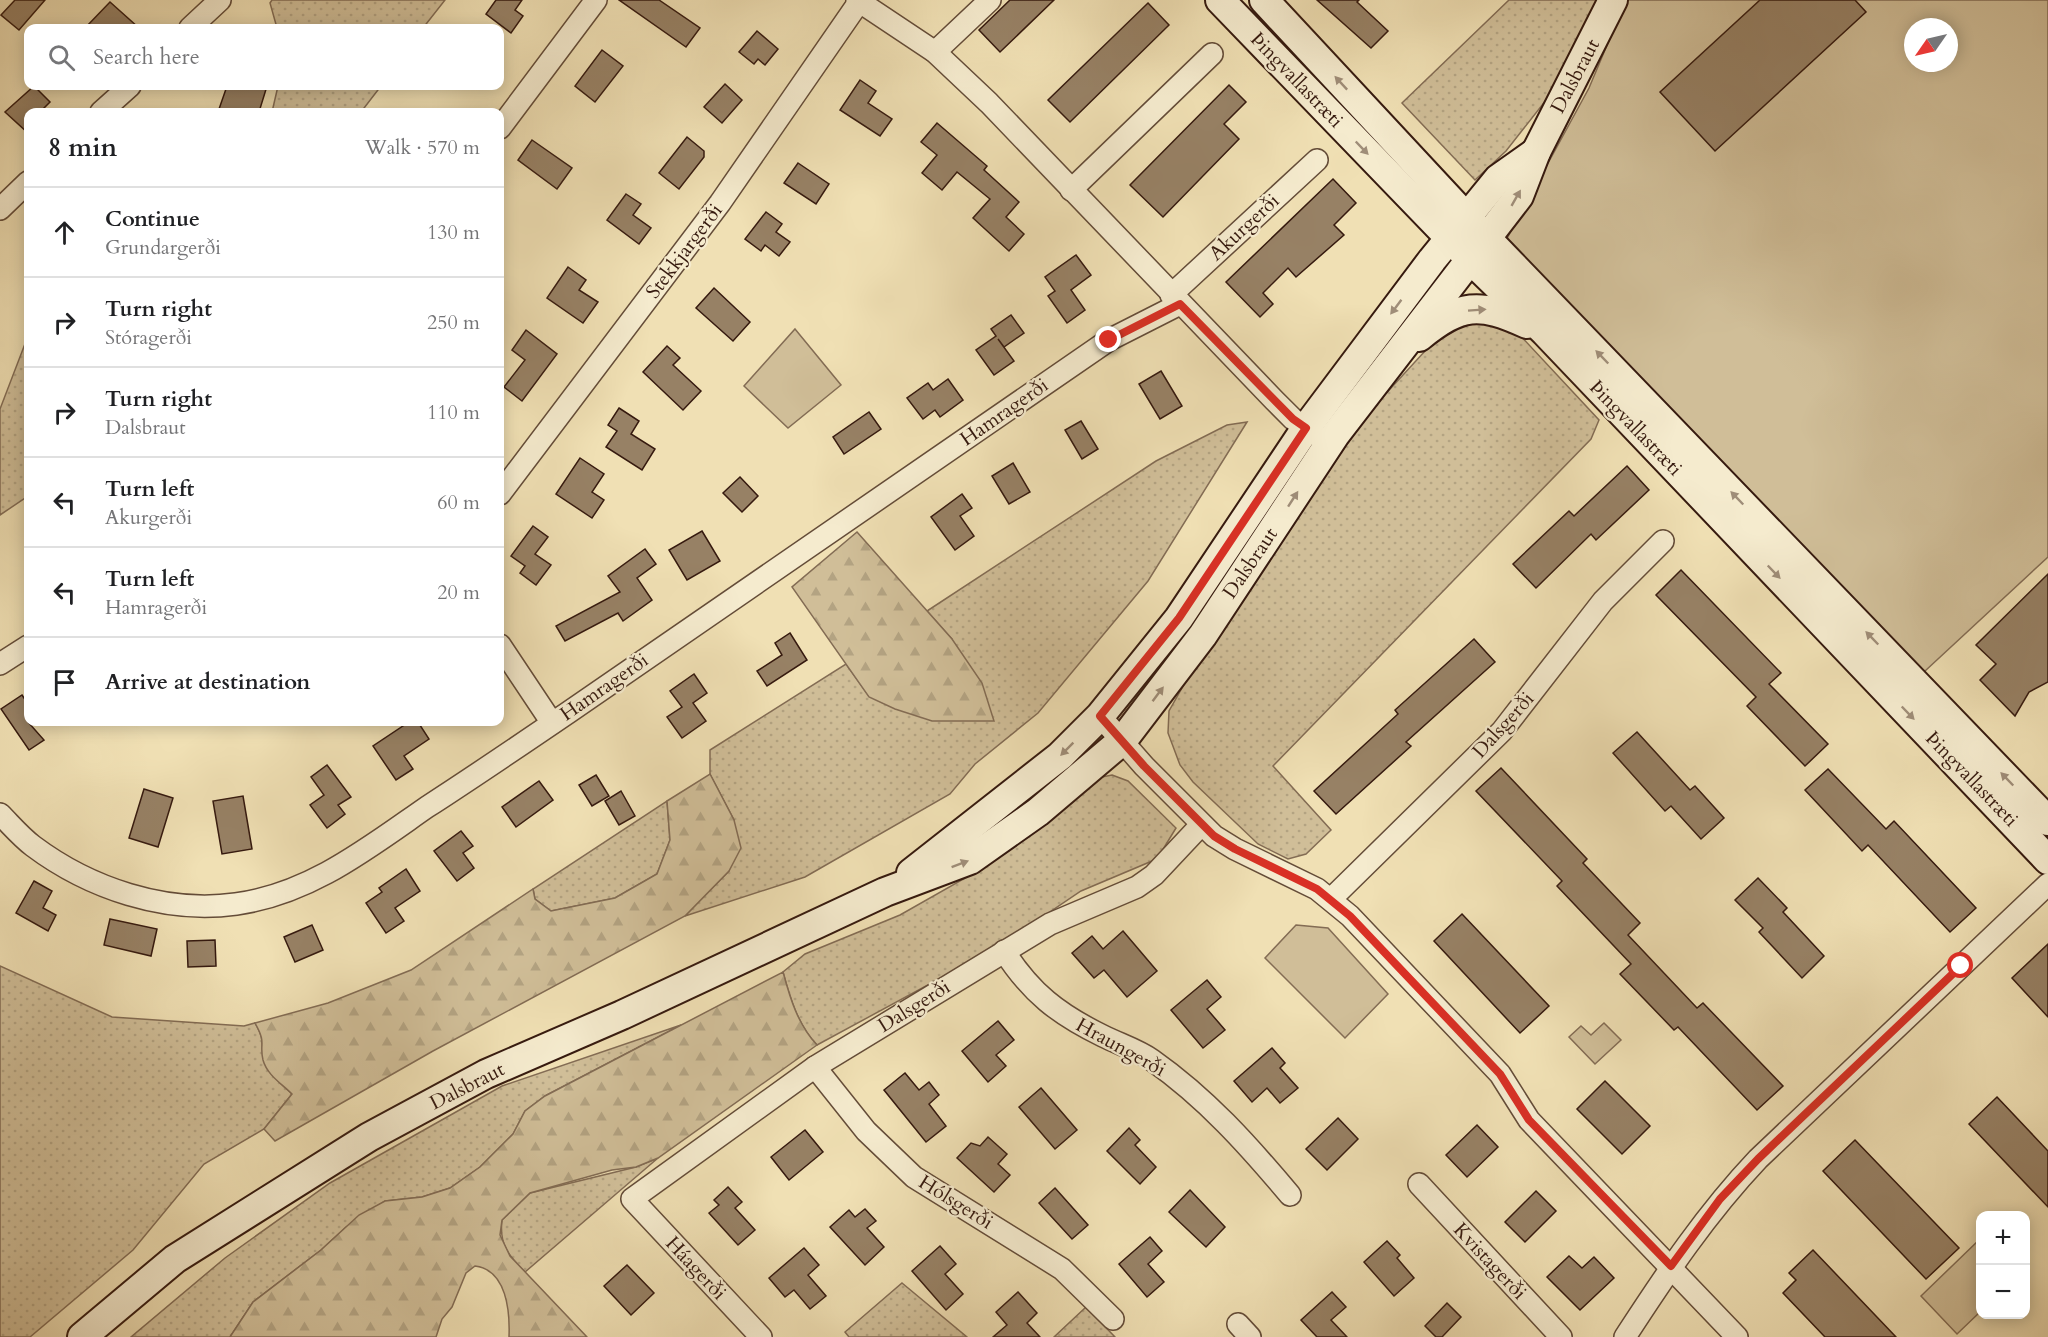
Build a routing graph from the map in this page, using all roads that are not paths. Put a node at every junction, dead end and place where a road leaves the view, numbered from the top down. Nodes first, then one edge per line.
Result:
1 (220, 0) edge
2 (596, 0) edge
3 (990, 0) edge
4 (1220, 0) edge
5 (1264, 0) edge
6 (1613, 0) edge
7 (858, 1) edge
8 (194, 24) edge
9 (935, 52) junction
10 (1212, 54) dead end
11 (126, 90) edge
12 (105, 108) edge
13 (504, 123) edge
14 (1536, 152) junction
15 (1317, 160) dead end
16 (24, 186) edge
17 (1071, 190) junction
18 (0, 209) edge
19 (1457, 227) junction
20 (1479, 250) junction
21 (1175, 300) junction
22 (1545, 332) junction
23 (1392, 359) junction
24 (1306, 428) junction
25 (1329, 444) junction
26 (504, 489) edge
27 (1663, 541) dead end
28 (24, 649) edge
29 (504, 651) edge
30 (0, 664) edge
31 (1100, 716) junction
32 (552, 723) junction
33 (1122, 740) junction
34 (0, 814) edge
35 (2048, 821) edge
36 (1201, 825) junction
37 (2048, 860) edge
38 (2048, 884) edge
39 (885, 892) junction
40 (1331, 899) junction
41 (1004, 951) junction
42 (816, 1067) junction
43 (1419, 1184) dead end
44 (1290, 1195) dead end
45 (632, 1199) joint
46 (1671, 1266) junction
47 (1113, 1319) dead end
48 (82, 1337) edge
49 (761, 1337) edge
50 (1561, 1337) edge
51 (1625, 1337) edge
52 (1737, 1337) edge

1 - 8 street
2 - 13 street
3 - 9 street
4 -> 19 street, Þingvallastræti
19 -> 5 street, Þingvallastræti
6 - 14 street, Dalsbraut
7 - 9 street
7 - 26 street, Stekkjargerði
9 - 17 street
10 - 17 street
11 - 12 street
14 - 19 street, Dalsbraut
20 -> 14 street, Dalsbraut
15 - 21 street, Akurgerði
16 - 18 street
17 - 21 street
19 - 20 street, Þingvallastræti
19 -> 24 street, Dalsbraut
20 - 22 street, Þingvallastræti
20 - 23 street, Dalsbraut
35 -> 20 street, Þingvallastræti
21 - 24 street
21 - 32 street, Hamragerði
23 -> 22 street
22 -> 37 street, Þingvallastræti
23 - 25 street, Dalsbraut
24 - 25 street
24 - 31 street, Dalsbraut
33 -> 25 street, Dalsbraut
27 - 40 street, Dalsgerði
28 - 30 street
29 - 32 street
31 - 33 street
31 -> 39 street, Dalsbraut
32 - 34 street, Hamragerði
33 - 36 street
39 -> 33 street, Dalsbraut
36 - 40 street
36 - 41 street, Dalsgerði
38 - 46 street
39 - 48 street, Dalsbraut
40 - 46 street
41 - 42 street, Dalsgerði
41 - 44 street, Hraungerði
42 - 45 street, Dalsgerði
42 - 47 street, Hólsgerði
43 - 50 street, Kvistagerði
45 - 49 street, Háagerði
46 - 51 street
46 - 52 street

